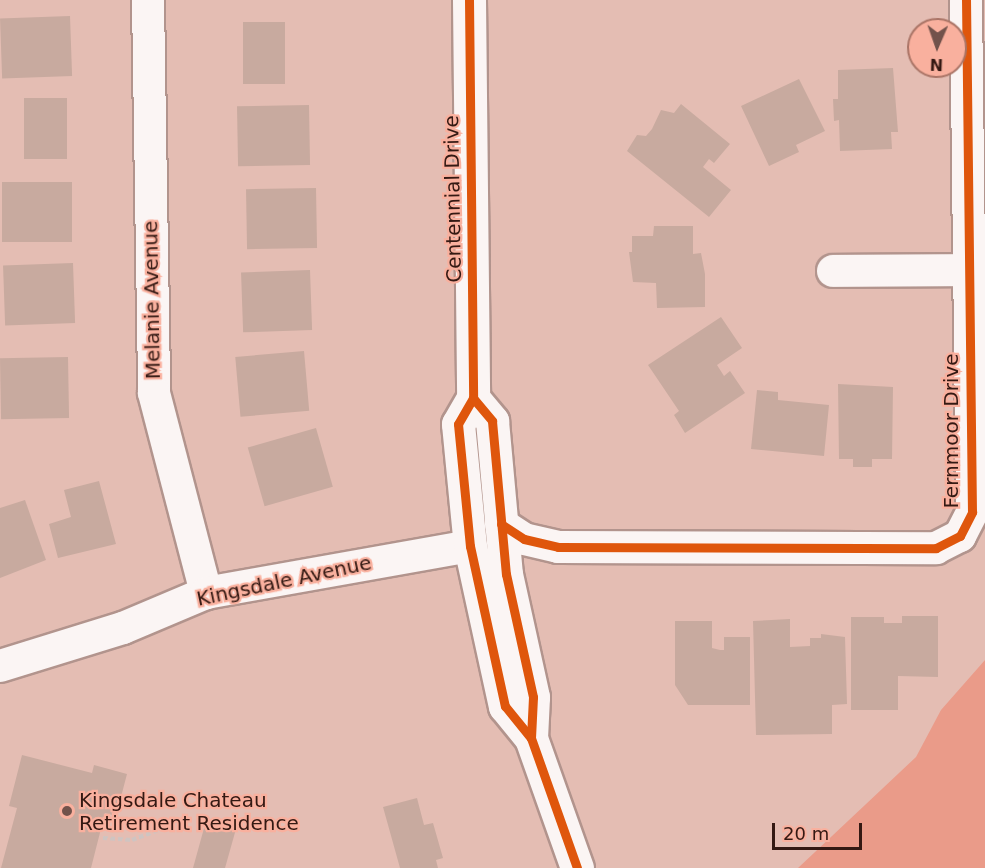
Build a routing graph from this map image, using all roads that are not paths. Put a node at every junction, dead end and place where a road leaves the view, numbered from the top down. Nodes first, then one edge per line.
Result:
1 (148, 0) edge
2 (469, 0) edge
3 (966, 0) edge
4 (968, 270) junction
5 (833, 271) dead end
6 (473, 399) junction
7 (501, 524) junction
8 (470, 546) junction
9 (206, 593) junction
10 (0, 666) edge
11 (531, 738) junction
12 (577, 868) edge

1 - 9 street, Melanie Avenue
2 - 6 main road, Centennial Drive
3 - 4 street, Fernmoor Drive
4 - 5 street
4 - 7 street, Fernmoor Drive
6 - 7 main road
6 - 8 main road
7 - 11 main road
8 - 9 street, Kingsdale Avenue
8 - 11 main road
9 - 10 street, Kingsdale Avenue
11 - 12 main road

